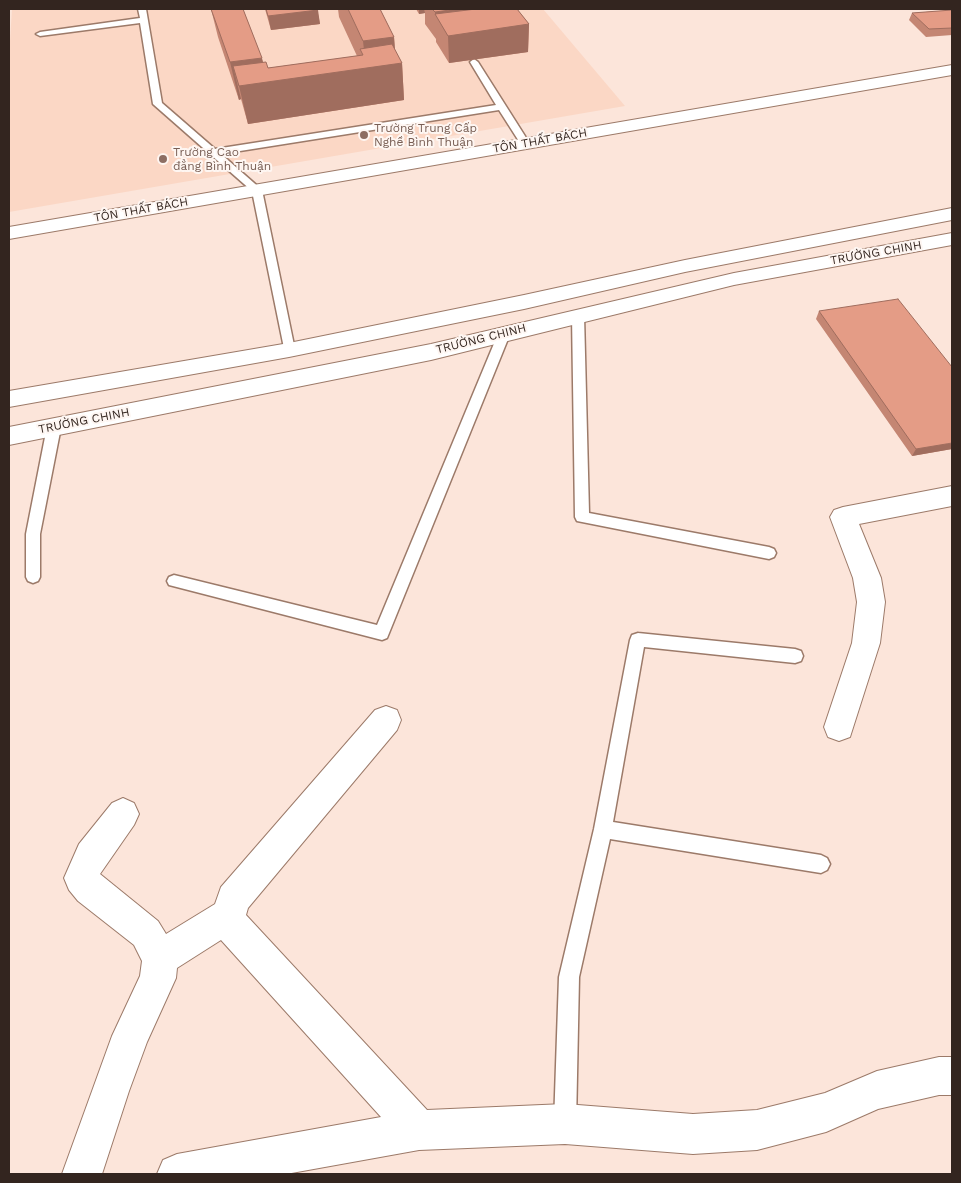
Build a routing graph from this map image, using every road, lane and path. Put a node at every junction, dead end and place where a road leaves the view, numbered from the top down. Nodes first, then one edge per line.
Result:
1 (142, 9) edge
2 (144, 20) junction
3 (40, 34) dead end
4 (474, 62) dead end
5 (952, 70) edge
6 (502, 107) junction
7 (525, 144) junction
8 (214, 152) junction
9 (257, 190) junction
10 (952, 214) edge
11 (9, 233) edge
12 (952, 239) edge
13 (578, 315) junction
14 (504, 334) junction
15 (289, 350) junction
16 (9, 399) edge
17 (54, 427) junction
18 (9, 436) edge
19 (952, 496) edge
20 (769, 553) dead end
21 (33, 577) dead end
22 (174, 581) dead end
23 (795, 656) dead end
24 (386, 720) dead end
25 (839, 727) dead end
26 (123, 814) dead end
27 (603, 830) junction
28 (820, 864) dead end
29 (229, 915) junction
30 (160, 958) junction
31 (952, 1076) edge
32 (565, 1124) junction
33 (419, 1130) junction
34 (82, 1174) edge
35 (177, 1174) edge

1 - 2 lane
2 - 3 lane
2 - 8 lane
4 - 6 lane
5 - 7 main road, TÔN THẤT BÁCH
6 - 7 lane
6 - 8 lane
7 - 9 main road, TÔN THẤT BÁCH
8 - 9 lane
9 - 11 main road, TÔN THẤT BÁCH
9 - 15 lane
10 - 15 main road, TRƯỜNG CHINH
12 - 13 main road, TRƯỜNG CHINH
13 - 14 main road, TRƯỜNG CHINH
13 - 20 lane
14 - 17 main road, TRƯỜNG CHINH
14 - 22 lane
15 - 16 main road, TRƯỜNG CHINH
17 - 18 main road, TRƯỜNG CHINH
17 - 21 lane
19 - 25 main road
23 - 27 lane
24 - 29 main road
26 - 30 main road
27 - 28 lane
27 - 32 lane
29 - 30 main road
29 - 33 main road
30 - 34 main road
31 - 32 main road
32 - 33 main road
33 - 35 main road

